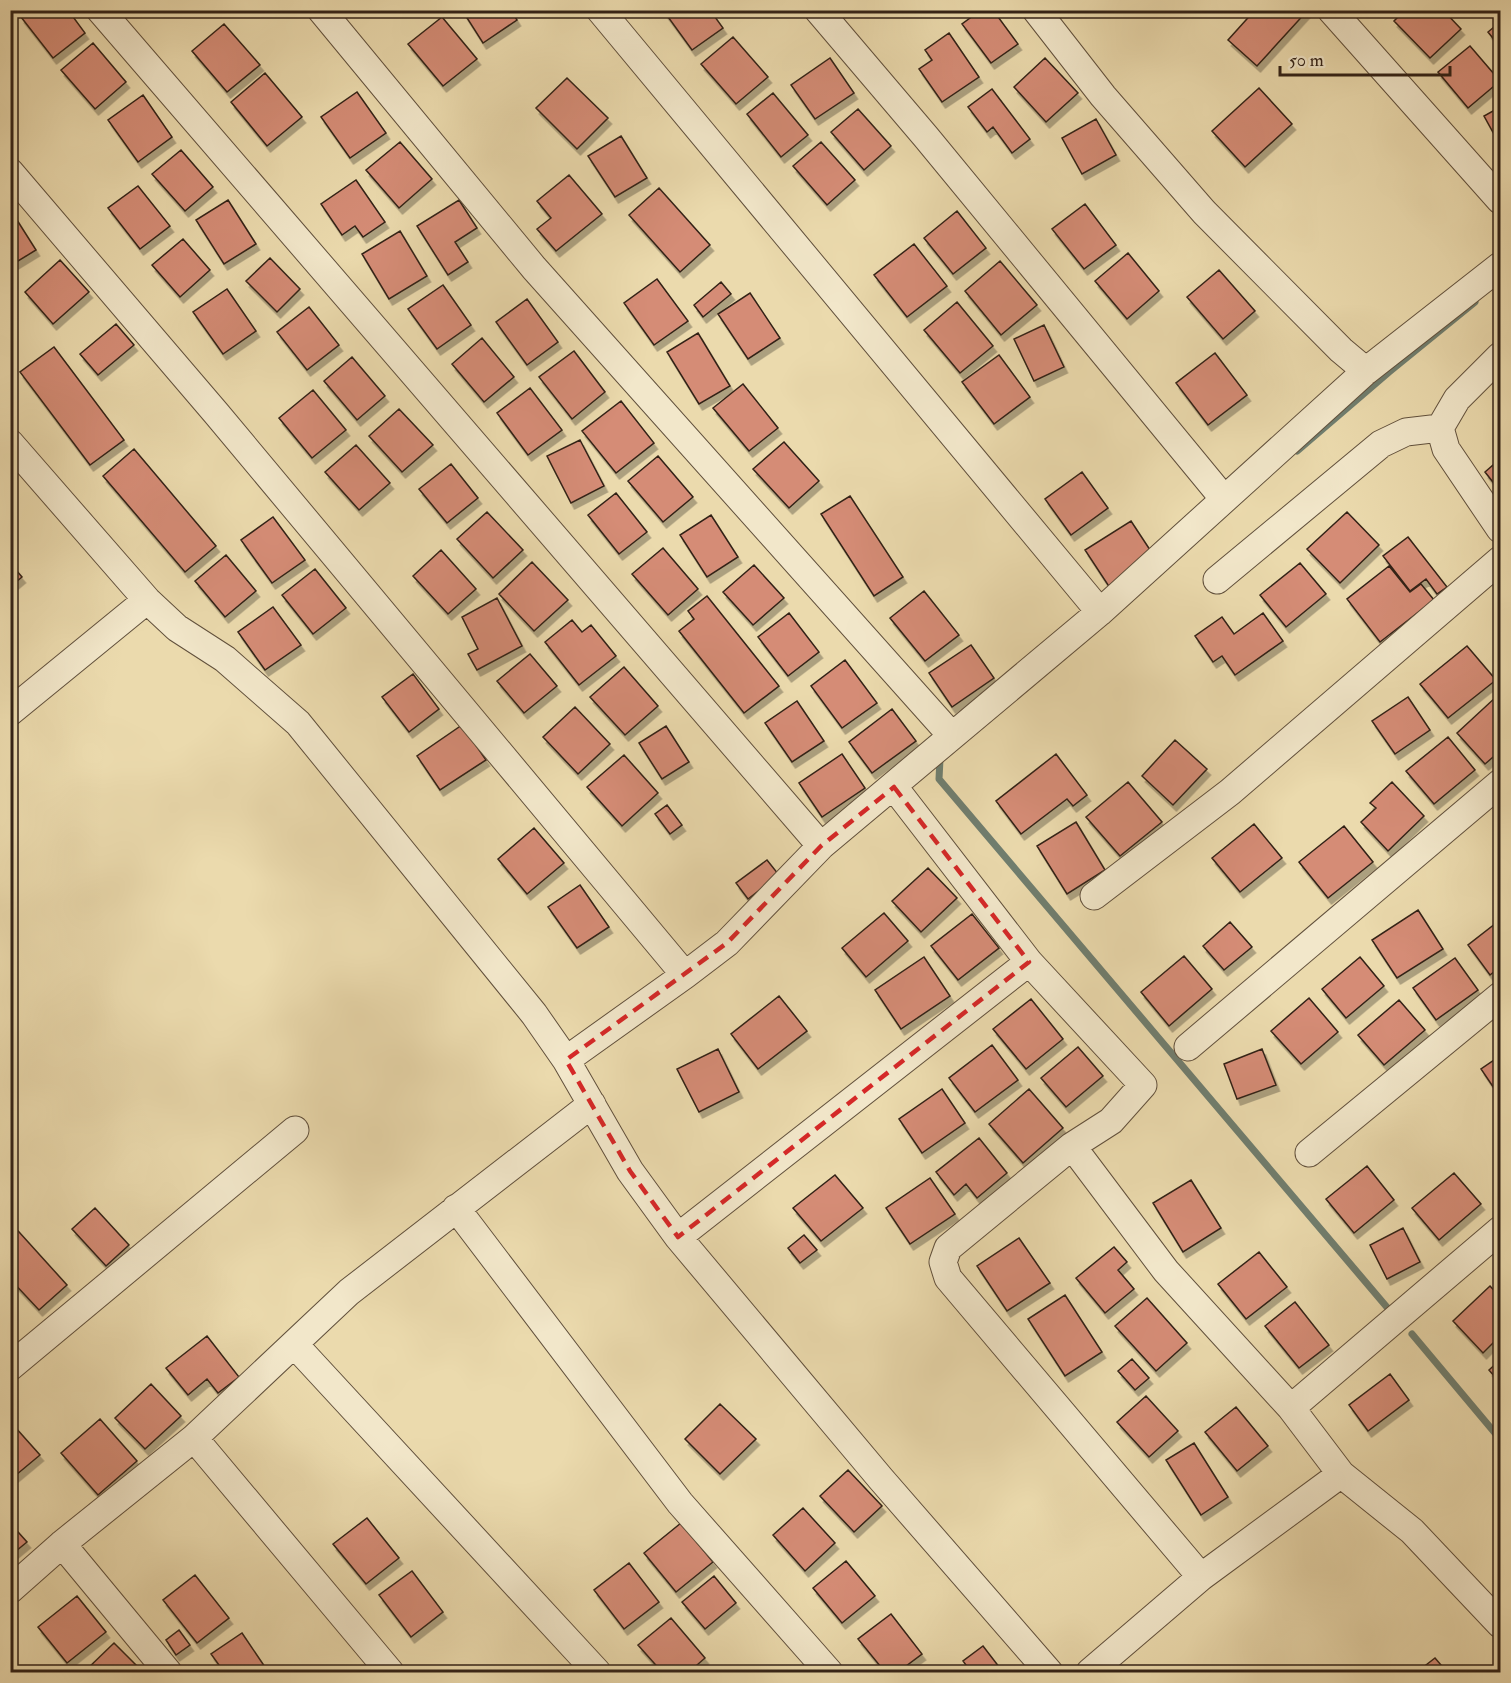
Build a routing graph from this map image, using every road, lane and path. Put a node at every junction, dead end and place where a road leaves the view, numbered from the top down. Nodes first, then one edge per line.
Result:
1 (100, 10) edge
2 (321, 10) edge
3 (600, 10) edge
4 (818, 10) edge
5 (1036, 10) edge
6 (1331, 10) edge
7 (10, 172) edge
8 (1500, 200) edge
9 (1500, 266) edge
10 (1500, 356) edge
11 (1366, 371) junction
12 (1440, 428) junction
13 (10, 443) edge
14 (1224, 499) junction
15 (1500, 529) edge
16 (1500, 560) edge
17 (1217, 580) dead end
18 (147, 600) junction
19 (1100, 612) junction
20 (10, 712) edge
21 (952, 736) junction
22 (1500, 783) edge
23 (894, 787) junction
24 (821, 846) junction
25 (1094, 896) dead end
26 (1029, 962) junction
27 (685, 975) junction
28 (1500, 996) edge
29 (1188, 1047) dead end
30 (566, 1060) junction
31 (592, 1104) junction
32 (295, 1130) dead end
33 (1072, 1146) junction
34 (1309, 1153) dead end
35 (456, 1208) junction
36 (1500, 1230) edge
37 (678, 1237) junction
38 (294, 1344) junction
39 (10, 1367) edge
40 (1291, 1408) junction
41 (194, 1438) junction
42 (1341, 1474) junction
43 (62, 1544) junction
44 (1202, 1577) junction
45 (10, 1590) edge
46 (1500, 1624) edge
47 (168, 1672) edge
48 (390, 1672) edge
49 (597, 1672) edge
50 (829, 1672) edge
51 (1049, 1672) edge
52 (1090, 1672) edge

1 - 24 street
2 - 21 street
3 - 19 street
4 - 14 street
5 - 11 street
6 - 8 street
7 - 27 street
9 - 11 street
10 - 12 street
11 - 14 street
12 - 15 street
12 - 17 street
13 - 18 street
14 - 19 street
16 - 25 street
18 - 20 street
18 - 30 street
19 - 21 street
21 - 23 street
22 - 29 street
23 - 24 street
23 - 26 street
24 - 27 street
26 - 33 street
26 - 37 street
27 - 30 street
28 - 34 street
30 - 31 street
31 - 35 street
31 - 37 street
32 - 39 street
33 - 40 street
33 - 44 street
35 - 38 street
35 - 50 street
36 - 40 street
37 - 51 street
38 - 41 street
38 - 49 street
40 - 42 street
41 - 43 street
41 - 48 street
42 - 44 street
42 - 46 street
43 - 45 street
43 - 47 street
44 - 52 street

